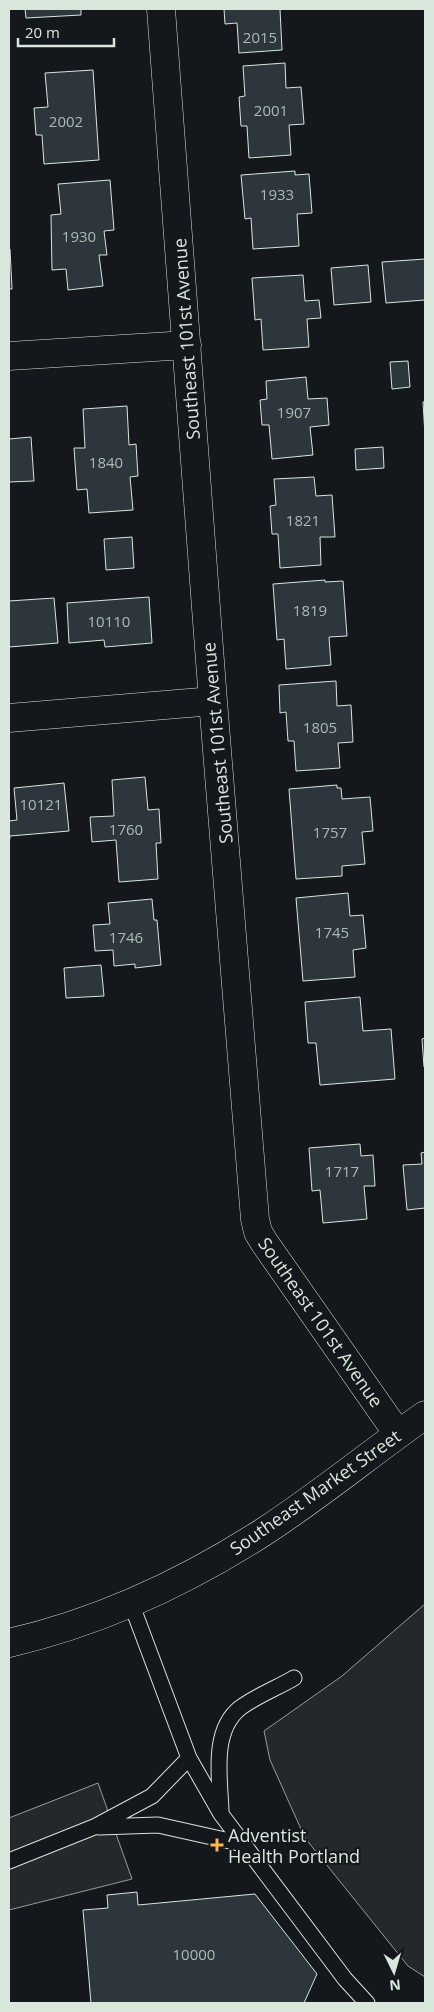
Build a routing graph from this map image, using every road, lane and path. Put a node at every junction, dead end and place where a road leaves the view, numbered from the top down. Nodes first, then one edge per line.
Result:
1 (161, 9) edge
2 (187, 345) junction
3 (9, 356) edge
4 (213, 701) junction
5 (9, 718) edge
6 (425, 1415) edge
7 (398, 1434) junction
8 (130, 1603) junction
9 (9, 1643) edge
10 (294, 1678) dead end
11 (189, 1758) junction
12 (222, 1814) junction
13 (94, 1827) junction
14 (243, 1844) junction
15 (9, 1861) edge
16 (367, 2003) edge

1 - 2 street, Southeast 101st Avenue
2 - 3 street
2 - 4 street, Southeast 101st Avenue
4 - 5 street
4 - 7 street, Southeast 101st Avenue
6 - 7 street, Southeast Market Street
7 - 8 street, Southeast Market Street
8 - 9 street, Southeast Market Street
8 - 11 lane
10 - 12 lane
11 - 12 lane
11 - 13 lane
12 - 14 lane
13 - 14 lane
13 - 15 lane
14 - 16 lane

